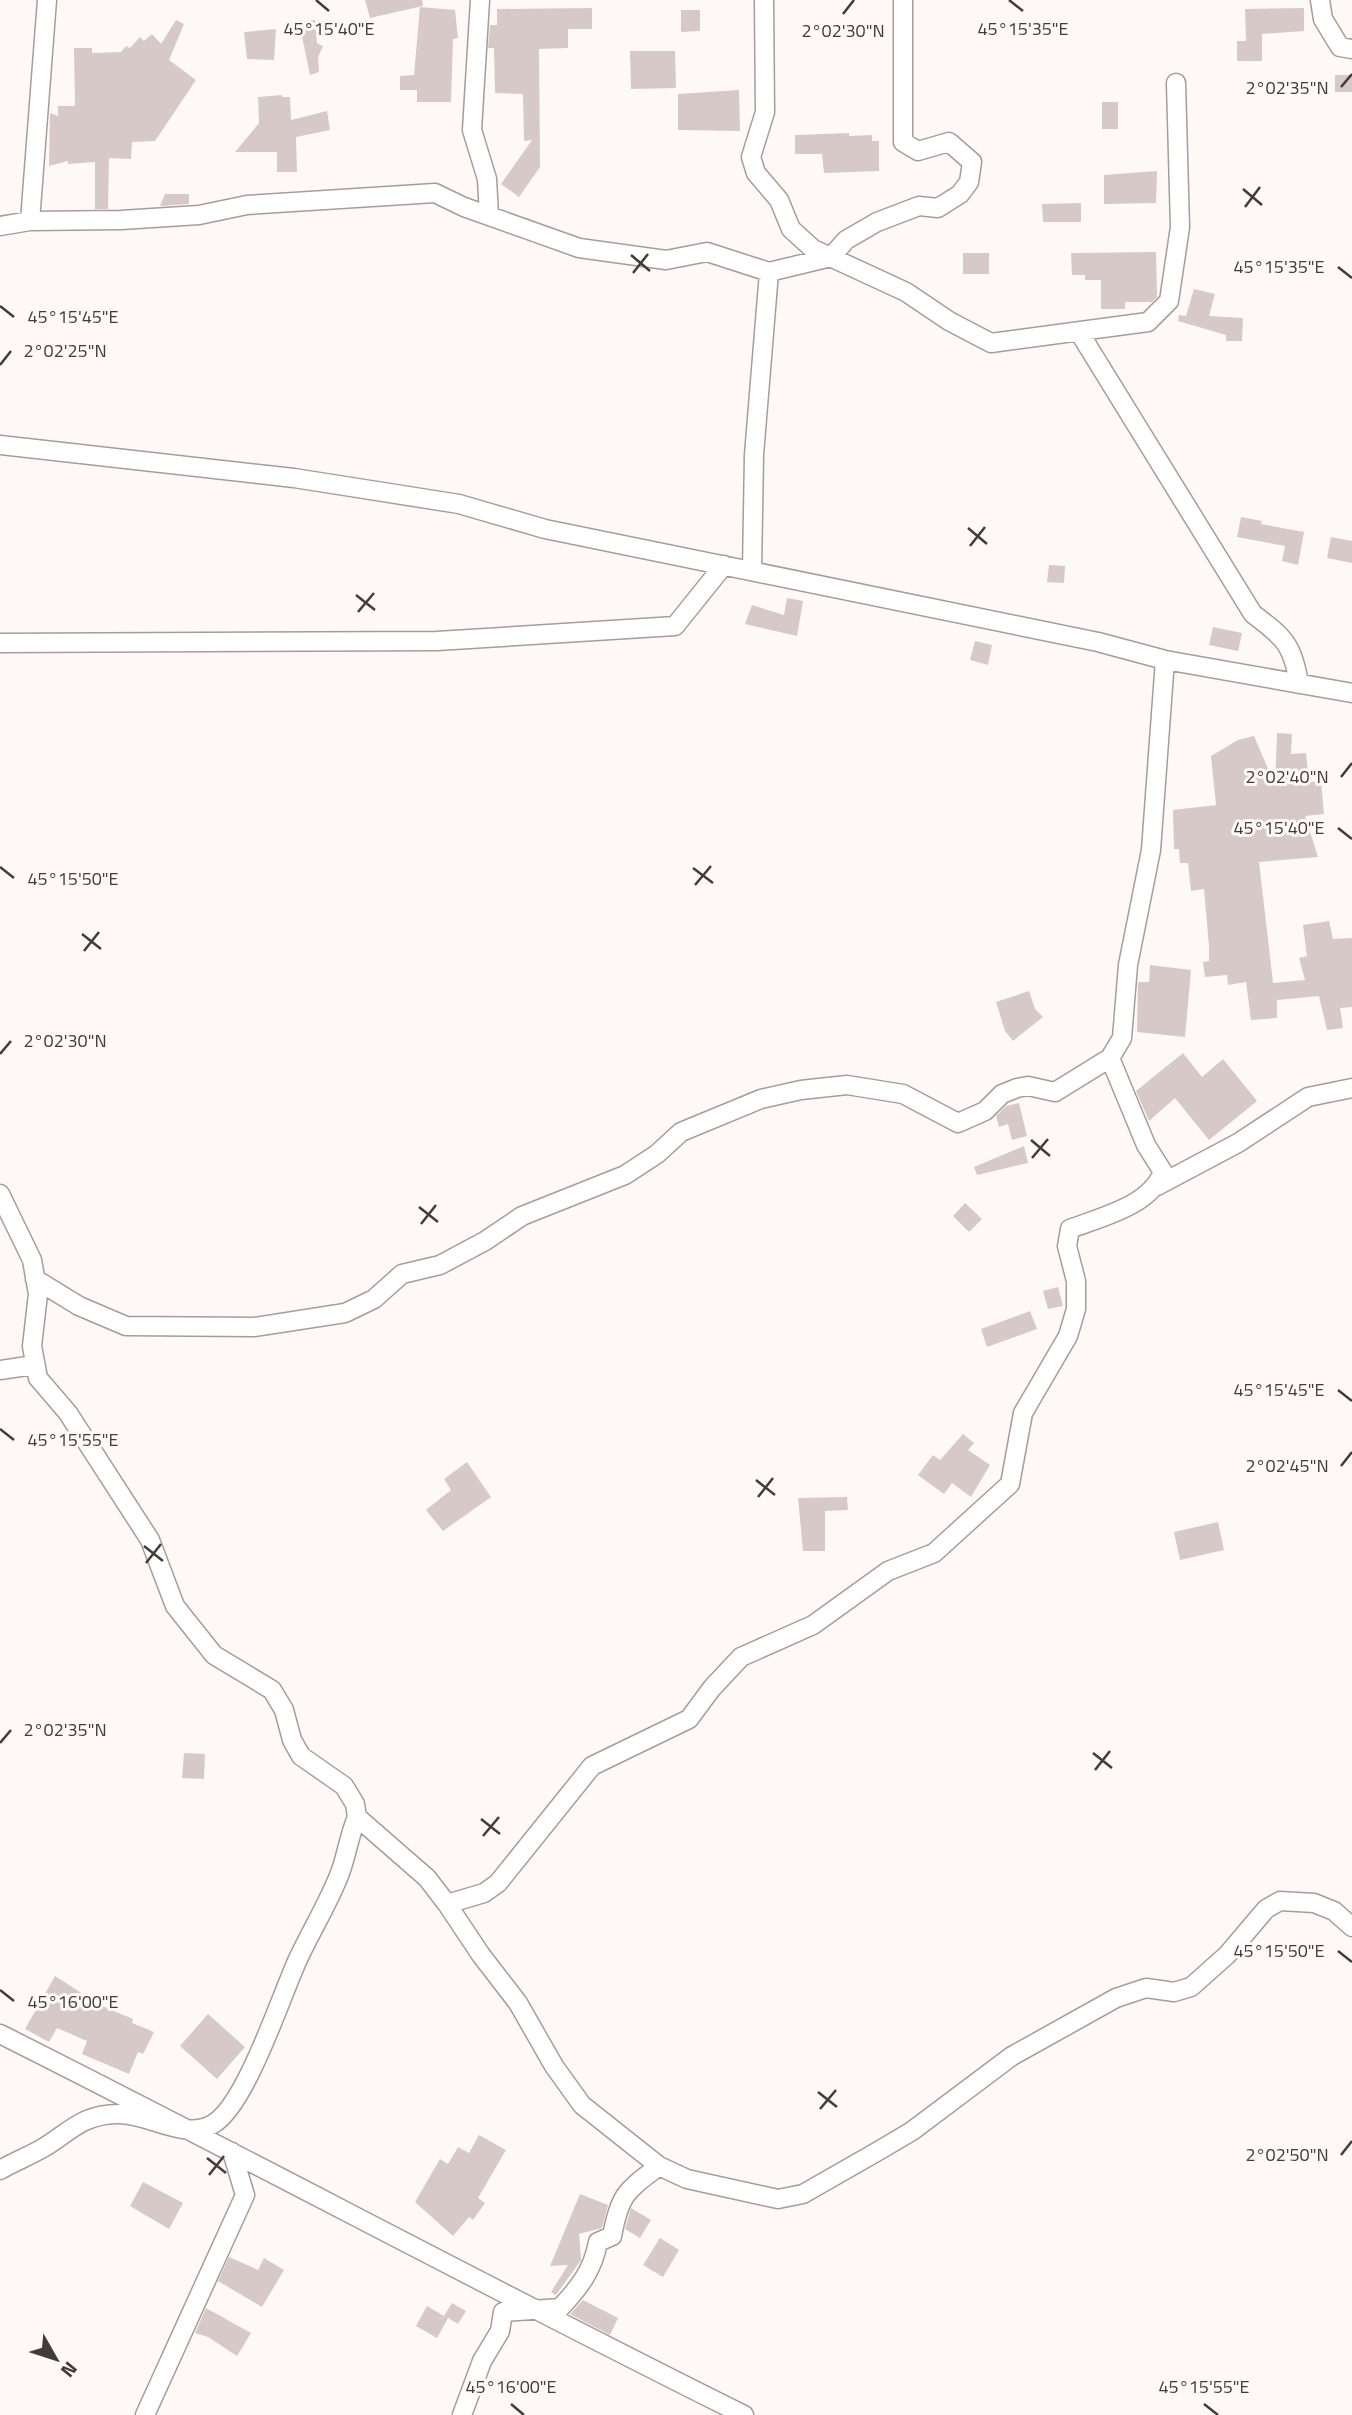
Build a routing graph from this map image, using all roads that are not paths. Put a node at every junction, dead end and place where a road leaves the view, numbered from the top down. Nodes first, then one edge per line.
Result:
1 (47, 0) edge
2 (480, 0) edge
3 (764, 0) edge
4 (903, 0) edge
5 (1320, 0) edge
6 (1352, 50) edge
7 (1176, 83) dead end
8 (489, 215) junction
9 (30, 220) junction
10 (0, 226) edge
11 (831, 257) junction
12 (769, 272) junction
13 (1079, 332) junction
14 (0, 444) edge
15 (724, 565) junction
16 (752, 571) junction
17 (0, 643) edge
18 (1165, 660) junction
19 (1298, 684) junction
20 (1352, 693) edge
21 (1110, 1058) junction
22 (1352, 1088) edge
23 (1157, 1186) junction
24 (0, 1195) edge
25 (35, 1279) junction
26 (34, 1365) junction
27 (0, 1370) edge
28 (358, 1817) junction
29 (447, 1904) junction
30 (1352, 1927) edge
31 (0, 2034) edge
32 (191, 2130) junction
33 (232, 2152) junction
34 (659, 2166) junction
35 (0, 2169) edge
36 (532, 2310) junction
37 (145, 2415) edge
38 (462, 2415) edge
39 (744, 2415) edge

1 - 9 street
2 - 8 street
3 - 11 street
4 - 11 street
5 - 6 street
7 - 13 street
8 - 9 street
8 - 12 street
9 - 10 street
11 - 12 street
11 - 13 street
12 - 16 street
13 - 19 street
14 - 15 street
15 - 16 street
15 - 17 street
16 - 18 street
18 - 19 street
18 - 21 street
19 - 20 street
21 - 23 street
21 - 25 street
22 - 23 street
23 - 29 street
24 - 25 street
25 - 26 street
26 - 27 street
26 - 28 street
28 - 29 street
28 - 32 street
29 - 34 street
30 - 34 street
31 - 32 street
32 - 33 street
32 - 35 street
33 - 36 street
33 - 37 street
34 - 36 street
36 - 38 street
36 - 39 street

